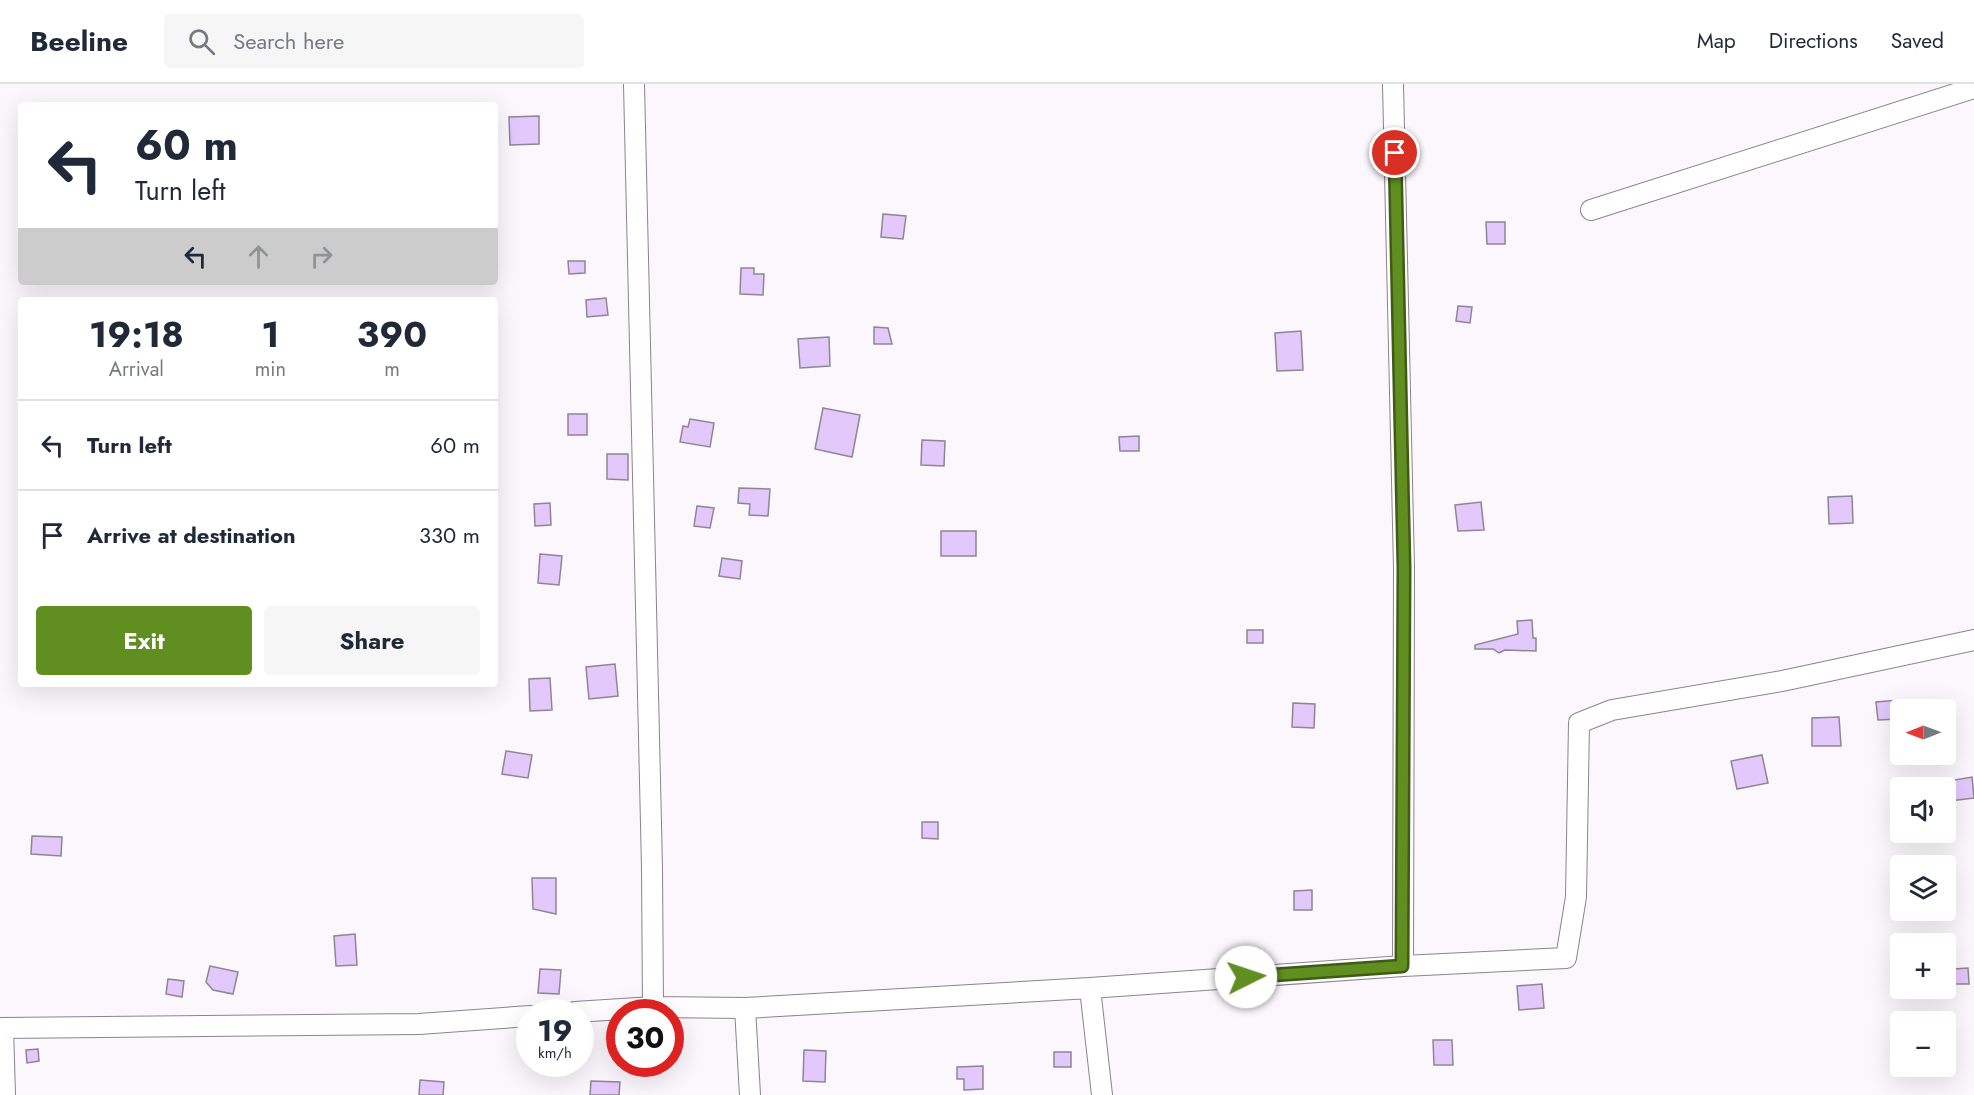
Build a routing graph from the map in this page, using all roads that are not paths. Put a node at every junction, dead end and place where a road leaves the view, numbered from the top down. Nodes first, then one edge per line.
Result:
1 (634, 84) edge
2 (1393, 84) edge
3 (1974, 88) edge
4 (1591, 210) dead end
5 (1974, 639) edge
6 (1402, 966) junction
7 (1090, 987) junction
8 (653, 999) edge
9 (684, 1007) edge
10 (745, 1008) junction
11 (516, 1017) edge
12 (2, 1028) edge
13 (5, 1095) edge
14 (750, 1095) edge
15 (1102, 1095) edge

1 - 8 street
2 - 6 street
3 - 4 street
5 - 6 street
6 - 7 street
7 - 10 street
7 - 15 street
9 - 10 street
10 - 14 street
11 - 12 street
12 - 13 street

